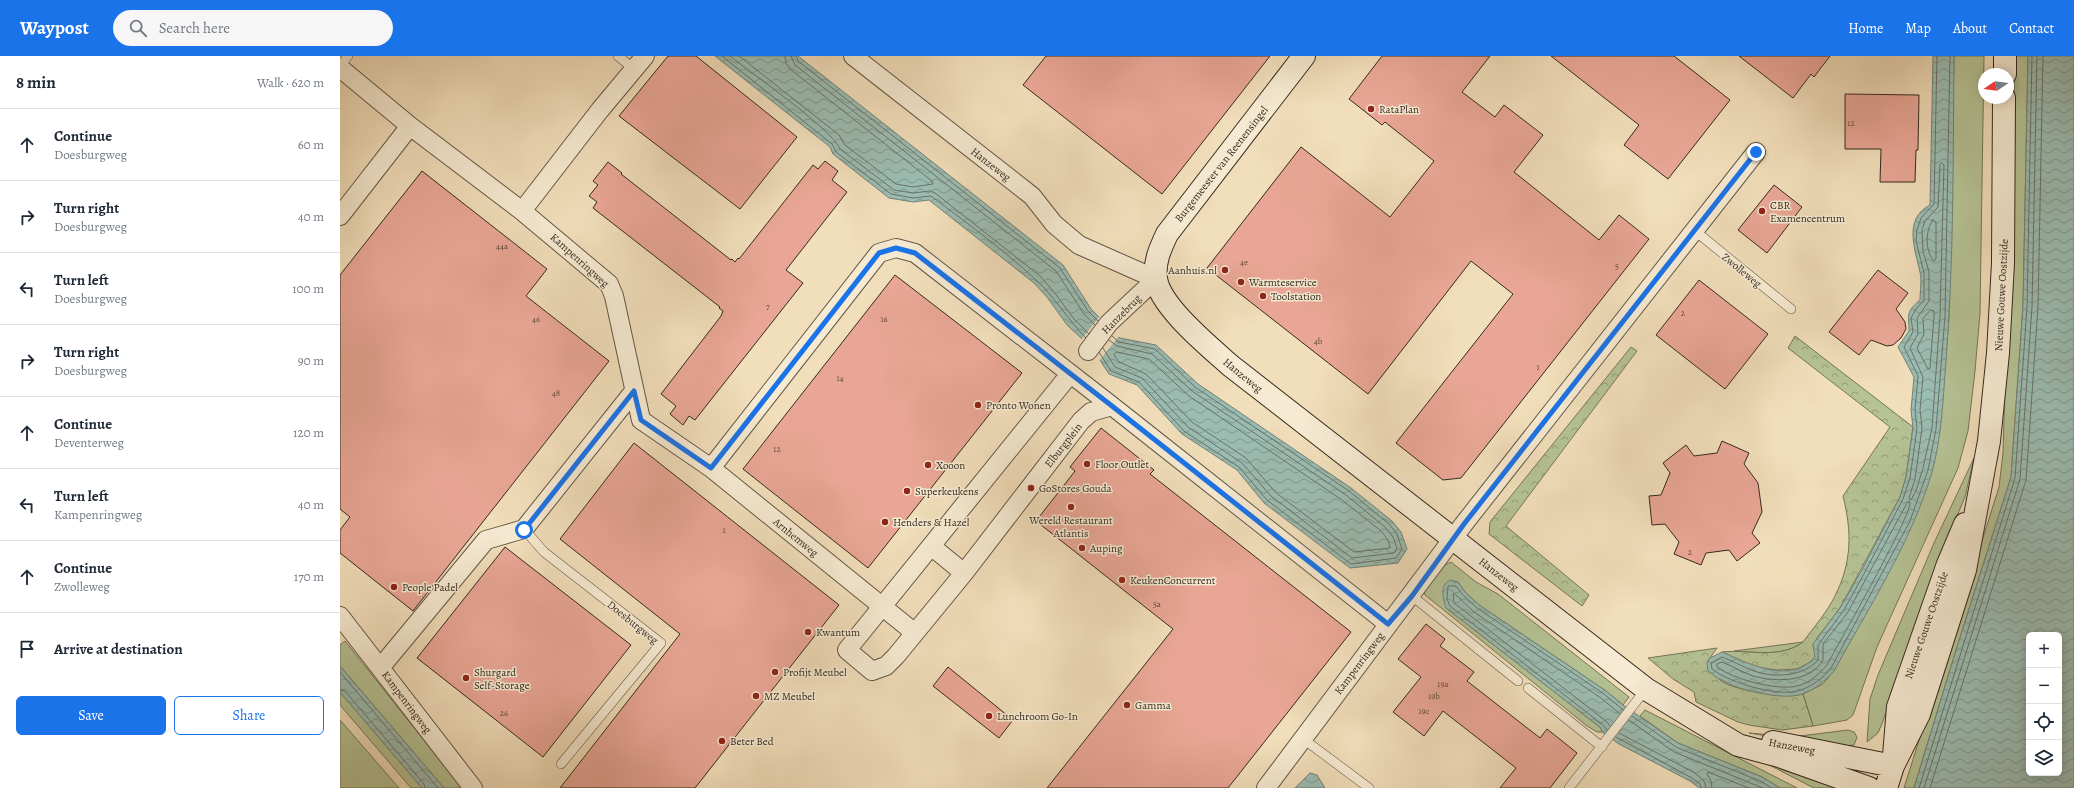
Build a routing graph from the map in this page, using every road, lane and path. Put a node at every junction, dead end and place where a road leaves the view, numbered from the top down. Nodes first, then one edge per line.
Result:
1 (348, 56) edge
2 (618, 56) edge
3 (853, 56) edge
4 (1304, 56) edge
5 (2005, 56) edge
6 (639, 63) edge
7 (340, 67) edge
8 (2005, 68) edge
9 (2004, 104) edge
10 (410, 126) junction
11 (1756, 152) dead end
12 (522, 211) junction
13 (340, 216) edge
14 (1694, 230) junction
15 (1156, 280) junction
16 (1791, 309) dead end
17 (1088, 351) dead end
18 (1070, 374) junction
19 (634, 391) junction
20 (1112, 406) junction
21 (711, 468) junction
22 (524, 530) junction
23 (1453, 538) junction
24 (931, 546) junction
25 (964, 573) junction
26 (1412, 596) junction
27 (882, 607) junction
28 (340, 616) edge
29 (1388, 624) junction
30 (915, 633) junction
31 (380, 668) junction
32 (1518, 681) dead end
33 (1528, 688) dead end
34 (1640, 696) junction
35 (1693, 718) junction
36 (1302, 738) junction
37 (1604, 744) junction
38 (561, 764) dead end
39 (1893, 766) junction
40 (473, 788) edge
41 (1266, 788) edge
42 (1369, 788) edge
43 (1569, 788) edge
44 (1869, 788) edge
45 (1886, 788) edge

1 - 7 lane, Kampenringweg
2 - 6 lane
3 - 15 street, Hanzeweg
4 - 15 street, Burgemeester van Reenensingel
5 - 8 street
6 - 12 street
7 - 10 street, Kampenringweg
9 - 39 street, Nieuwe Gouwe Oostzijde
10 - 12 street, Kampenringweg
10 - 13 street
11 - 14 street
12 - 19 street, Kampenringweg
14 - 16 lane, Zwolleweg
14 - 23 street
15 - 17 street, Hanzebrug
15 - 23 street, Hanzeweg
18 - 20 street
18 - 21 street
18 - 24 street, Elburgplein
19 - 21 street
19 - 22 street
20 - 25 street, Elburgplein
20 - 29 street
21 - 27 street, Arnhemweg
22 - 31 street
22 - 38 lane, Doesburgweg
23 - 26 street, Kampenringweg
23 - 34 street, Hanzeweg
24 - 25 street
24 - 27 street, Elburgplein
25 - 30 street, Elburgplein
26 - 29 street, Kampenringweg
26 - 32 lane
27 - 30 street
27 - 30 street, Elburgplein
28 - 31 street, Kampenringweg
29 - 36 street, Kampenringweg
31 - 40 street, Kampenringweg
33 - 37 lane
34 - 35 street, Hanzeweg
34 - 37 lane
35 - 39 street, Hanzeweg
35 - 44 street, Hanzeweg
36 - 41 street, Kampenringweg
36 - 42 lane
37 - 43 lane
39 - 45 street, Nieuwe Gouwe Oostzijde

